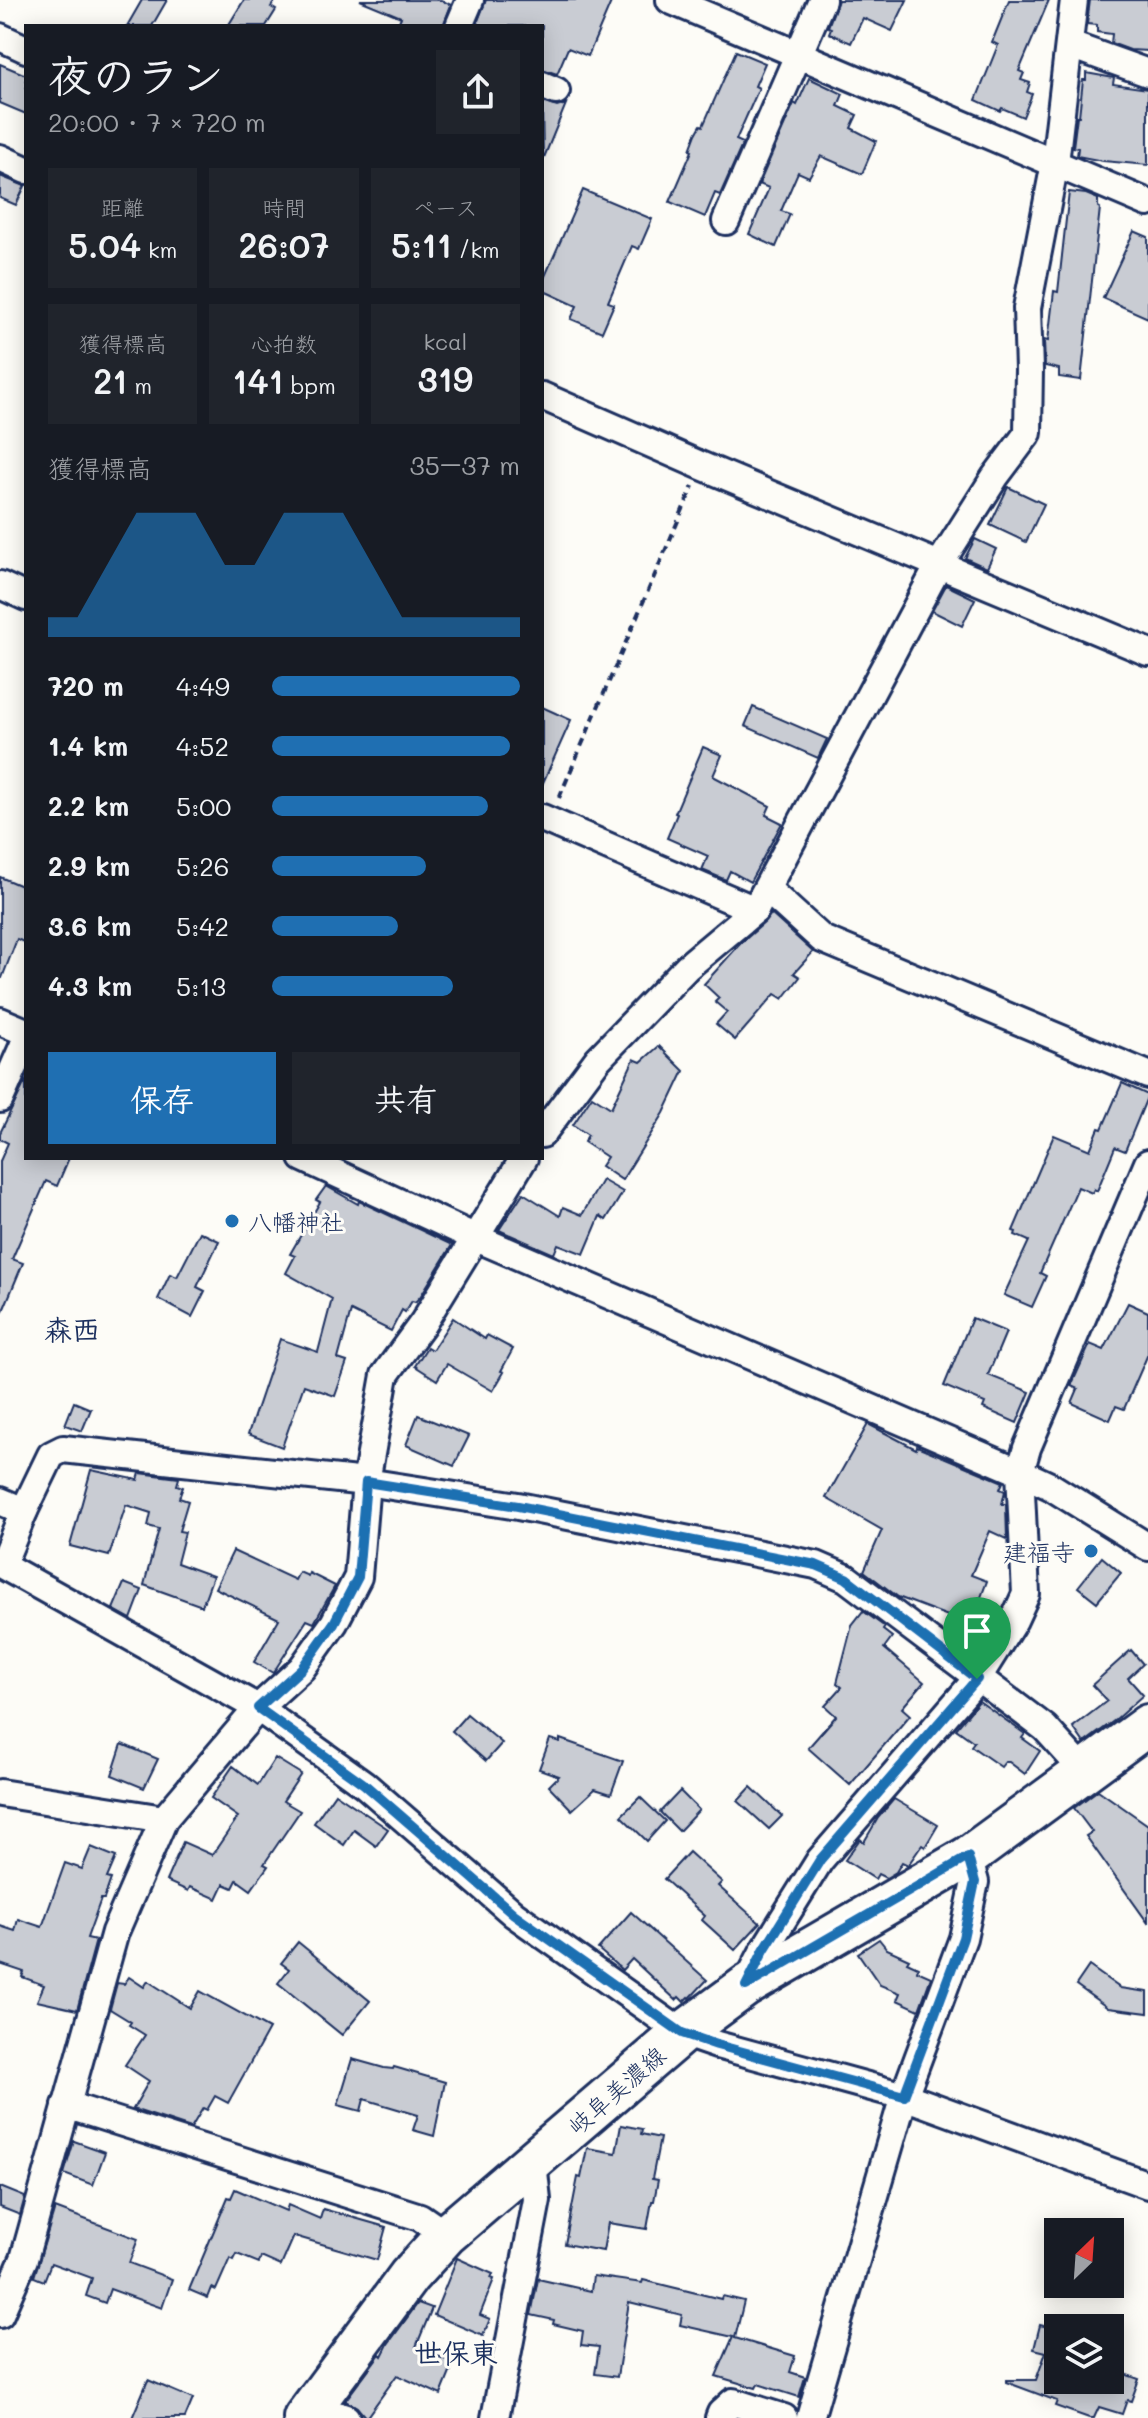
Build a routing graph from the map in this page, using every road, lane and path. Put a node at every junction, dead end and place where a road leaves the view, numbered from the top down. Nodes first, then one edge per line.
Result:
1 (470, 0) edge
2 (670, 0) edge
3 (822, 0) edge
4 (1074, 0) edge
5 (460, 24) edge
6 (0, 37) edge
7 (1070, 45) junction
8 (24, 48) edge
9 (798, 54) junction
10 (1148, 73) edge
11 (0, 158) edge
12 (1055, 163) junction
13 (24, 169) edge
14 (1148, 203) edge
15 (726, 221) dead end
16 (544, 397) edge
17 (702, 466) junction
18 (939, 565) junction
19 (0, 585) edge
20 (24, 596) edge
21 (1148, 652) edge
22 (546, 820) edge
23 (761, 900) junction
24 (0, 1021) edge
25 (24, 1031) edge
26 (24, 1045) edge
27 (1148, 1075) edge
28 (0, 1099) edge
29 (544, 1131) edge
30 (307, 1160) edge
31 (523, 1160) edge
32 (1148, 1163) edge
33 (474, 1237) junction
34 (1020, 1472) junction
35 (366, 1482) junction
36 (12, 1506) edge
37 (1148, 1547) edge
38 (977, 1679) junction
39 (258, 1708) junction
40 (1148, 1725) edge
41 (1085, 1772) junction
42 (0, 1793) edge
43 (164, 1819) junction
44 (968, 1857) junction
45 (746, 1986) junction
46 (682, 2033) junction
47 (904, 2096) junction
48 (66, 2105) junction
49 (533, 2162) junction
50 (1148, 2185) edge
51 (446, 2235) junction
52 (0, 2314) edge
53 (321, 2414) edge
54 (495, 2418) edge
55 (719, 2418) edge
56 (784, 2418) edge
57 (810, 2418) edge

1 - 5 street
2 - 9 street
3 - 9 street
4 - 7 street
6 - 8 street
7 - 10 street
7 - 12 street
9 - 12 street
9 - 15 street
11 - 13 street
12 - 14 street
12 - 18 street
16 - 17 street
17 - 18 street
17 - 22 path
18 - 21 street
18 - 23 street
19 - 20 street
22 - 23 street
23 - 27 street
23 - 29 street
24 - 25 street
26 - 28 street
30 - 33 street
31 - 33 street
32 - 34 street
33 - 34 street
33 - 35 street
34 - 37 street
34 - 38 street
35 - 36 street
35 - 38 street
35 - 39 street
36 - 39 street
38 - 41 street
38 - 45 street
39 - 43 street
39 - 46 street
40 - 41 main road, 岐阜美濃線
41 - 44 main road, 岐阜美濃線
42 - 43 street
43 - 48 street
44 - 45 main road, 岐阜美濃線
44 - 47 street
45 - 46 main road, 岐阜美濃線
46 - 47 street
46 - 49 main road, 岐阜美濃線
47 - 50 street
47 - 57 street
48 - 51 street
48 - 52 street
49 - 51 main road, 岐阜美濃線
49 - 54 street
51 - 53 main road, 岐阜美濃線
55 - 56 street

